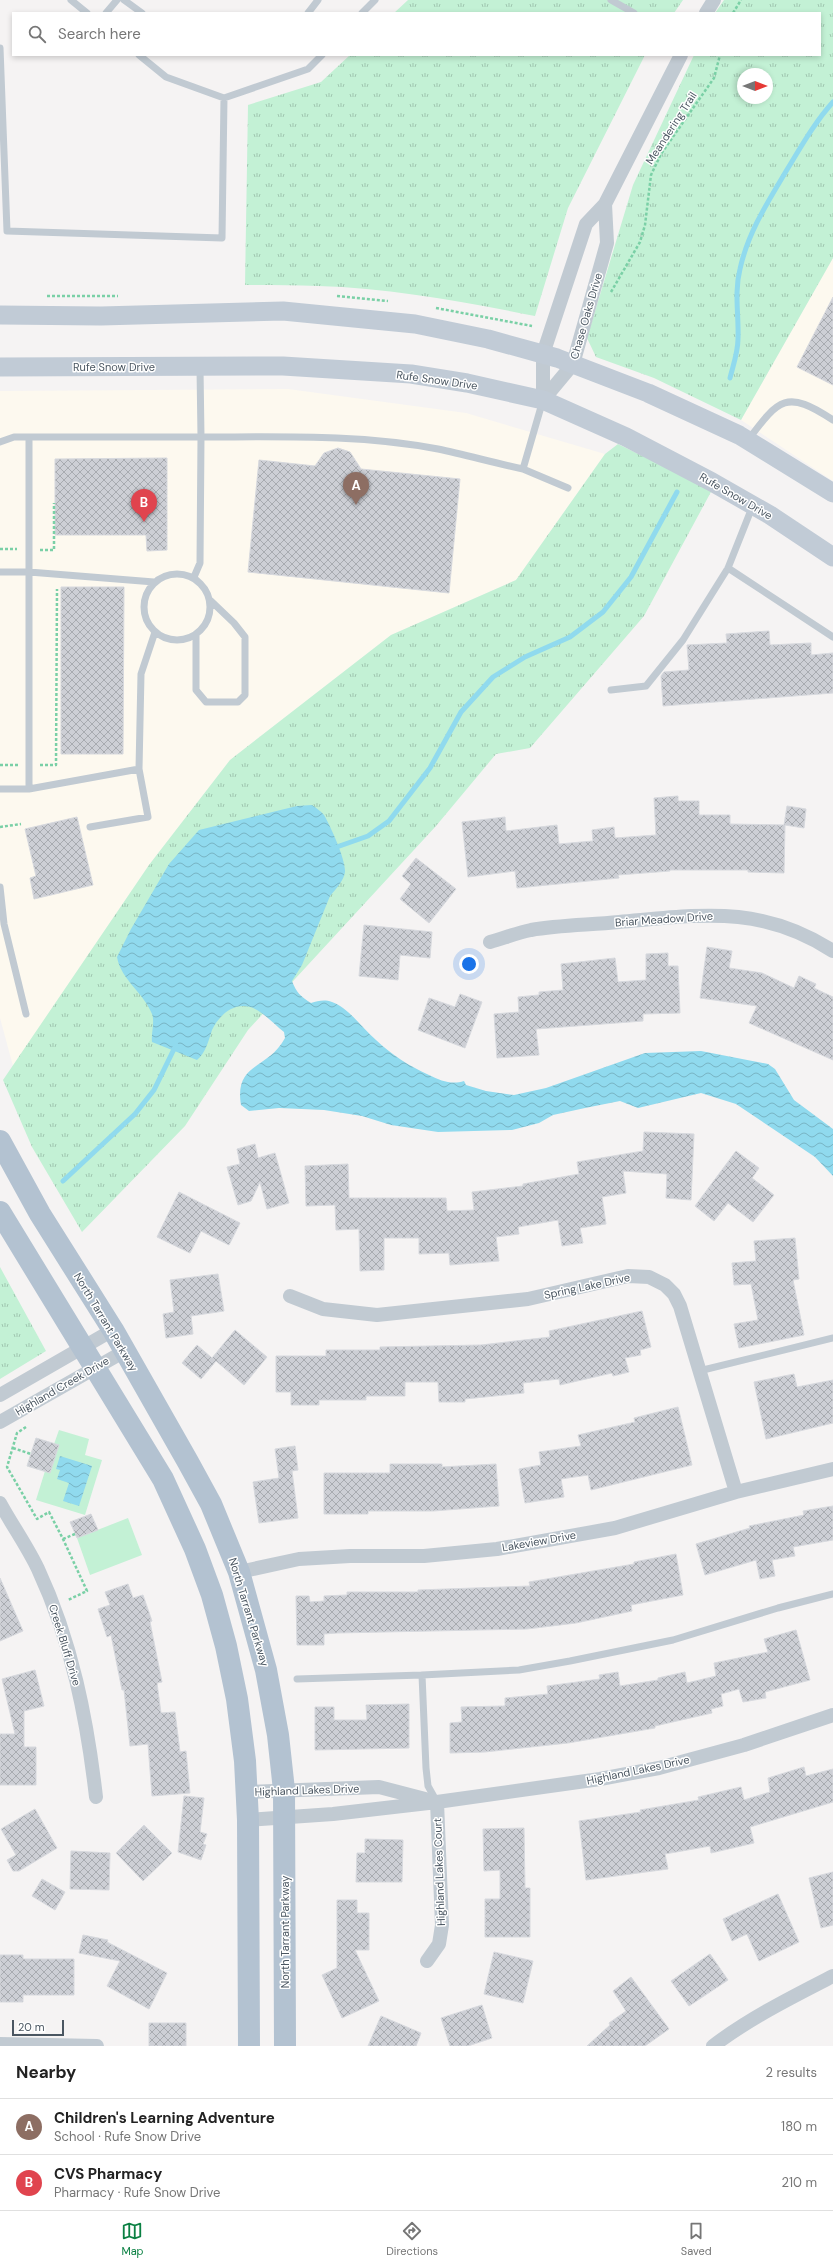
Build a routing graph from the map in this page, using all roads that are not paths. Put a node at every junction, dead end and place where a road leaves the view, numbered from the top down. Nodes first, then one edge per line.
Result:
1 (71, 0) edge
2 (117, 0) edge
3 (124, 0) edge
4 (318, 0) edge
5 (375, 0) edge
6 (611, 0) edge
7 (714, 0) edge
8 (86, 12) edge
9 (107, 12) edge
10 (141, 12) edge
11 (309, 12) edge
12 (363, 12) edge
13 (632, 12) edge
14 (707, 12) edge
15 (0, 48) edge
16 (140, 56) edge
17 (321, 56) edge
18 (681, 56) edge
19 (224, 98) junction
20 (605, 204) junction
21 (0, 315) edge
22 (543, 354) junction
23 (573, 364) junction
24 (0, 367) edge
25 (200, 367) junction
26 (543, 400) junction
27 (833, 420) edge
28 (29, 437) junction
29 (201, 437) junction
30 (748, 441) junction
31 (0, 442) edge
32 (524, 470) junction
33 (568, 488) dead end
34 (833, 493) edge
35 (753, 505) junction
36 (833, 557) edge
37 (728, 568) junction
38 (0, 572) edge
39 (29, 572) junction
40 (194, 577) junction
41 (154, 582) junction
42 (211, 601) junction
43 (155, 632) junction
44 (196, 635) junction
45 (833, 637) edge
46 (611, 690) dead end
47 (139, 769) junction
48 (0, 789) edge
49 (29, 789) junction
50 (90, 827) dead end
51 (0, 887) edge
52 (2, 925) edge
53 (490, 942) dead end
54 (833, 951) edge
55 (26, 1014) dead end
56 (0, 1141) edge
57 (0, 1212) edge
58 (290, 1296) dead end
59 (112, 1330) junction
60 (833, 1338) edge
61 (83, 1346) junction
62 (125, 1351) junction
63 (95, 1367) junction
64 (699, 1371) junction
65 (0, 1395) edge
66 (0, 1422) edge
67 (833, 1469) edge
68 (736, 1492) junction
69 (0, 1503) edge
70 (239, 1572) junction
71 (833, 1594) edge
72 (422, 1675) junction
73 (297, 1679) dead end
74 (833, 1715) edge
75 (284, 1790) junction
76 (247, 1792) junction
77 (96, 1798) dead end
78 (437, 1802) junction
79 (285, 1818) junction
80 (248, 1820) junction
81 (426, 1961) dead end
82 (833, 1976) edge
83 (0, 2044) edge
84 (96, 2046) edge
85 (249, 2046) edge
86 (285, 2046) edge
87 (713, 2046) edge

1 - 8 lane
2 - 9 lane
3 - 10 lane
4 - 11 lane
5 - 12 lane
6 - 13 lane
7 - 14 street
15 - 19 lane
16 - 19 lane
17 - 19 lane
18 - 20 street
20 - 22 street
20 - 23 street, Chase Oaks Drive
21 - 22 main road
22 - 23 main road
22 - 26 street
23 - 26 street, Chase Oaks Drive
23 - 30 main road
24 - 25 main road, Rufe Snow Drive
25 - 26 main road, Rufe Snow Drive
25 - 29 lane
26 - 32 lane
26 - 35 main road, Rufe Snow Drive
27 - 30 lane
28 - 29 lane
28 - 31 lane
28 - 39 lane
29 - 32 lane
29 - 40 lane
30 - 34 main road
32 - 33 lane
35 - 36 main road, Rufe Snow Drive
35 - 37 lane
37 - 45 lane
37 - 46 lane
38 - 39 lane
39 - 41 lane
39 - 49 lane
40 - 41 lane
40 - 42 lane
41 - 43 lane
42 - 44 lane
42 - 44 lane
43 - 44 lane
43 - 47 lane
47 - 49 lane
47 - 50 lane
48 - 49 lane
51 - 52 lane
52 - 55 lane
53 - 54 street, Briar Meadow Drive
56 - 59 main road, North Tarrant Parkway
57 - 61 main road
58 - 64 street, Spring Lake Drive
59 - 61 street
59 - 62 main road, North Tarrant Parkway
60 - 64 lane
61 - 63 main road
61 - 65 street
62 - 63 street, Highland Creek Drive
62 - 70 main road, North Tarrant Parkway
63 - 66 street, Highland Creek Drive
63 - 76 main road
64 - 68 street, Spring Lake Drive
67 - 68 street, Lakeview Drive
68 - 70 street, Lakeview Drive
69 - 77 street, Creek Bluff Drive
70 - 75 main road, North Tarrant Parkway
71 - 72 lane
72 - 73 lane
72 - 78 lane
74 - 78 street, Highland Lakes Drive
75 - 76 street, Highland Lakes Drive
75 - 78 street, Highland Lakes Drive
75 - 79 main road, North Tarrant Parkway
76 - 80 main road
78 - 79 street, Highland Lakes Drive
78 - 81 street, Highland Lakes Court
79 - 80 street, Highland Lakes Drive
79 - 86 main road, North Tarrant Parkway
80 - 85 main road
82 - 87 street
83 - 84 street

